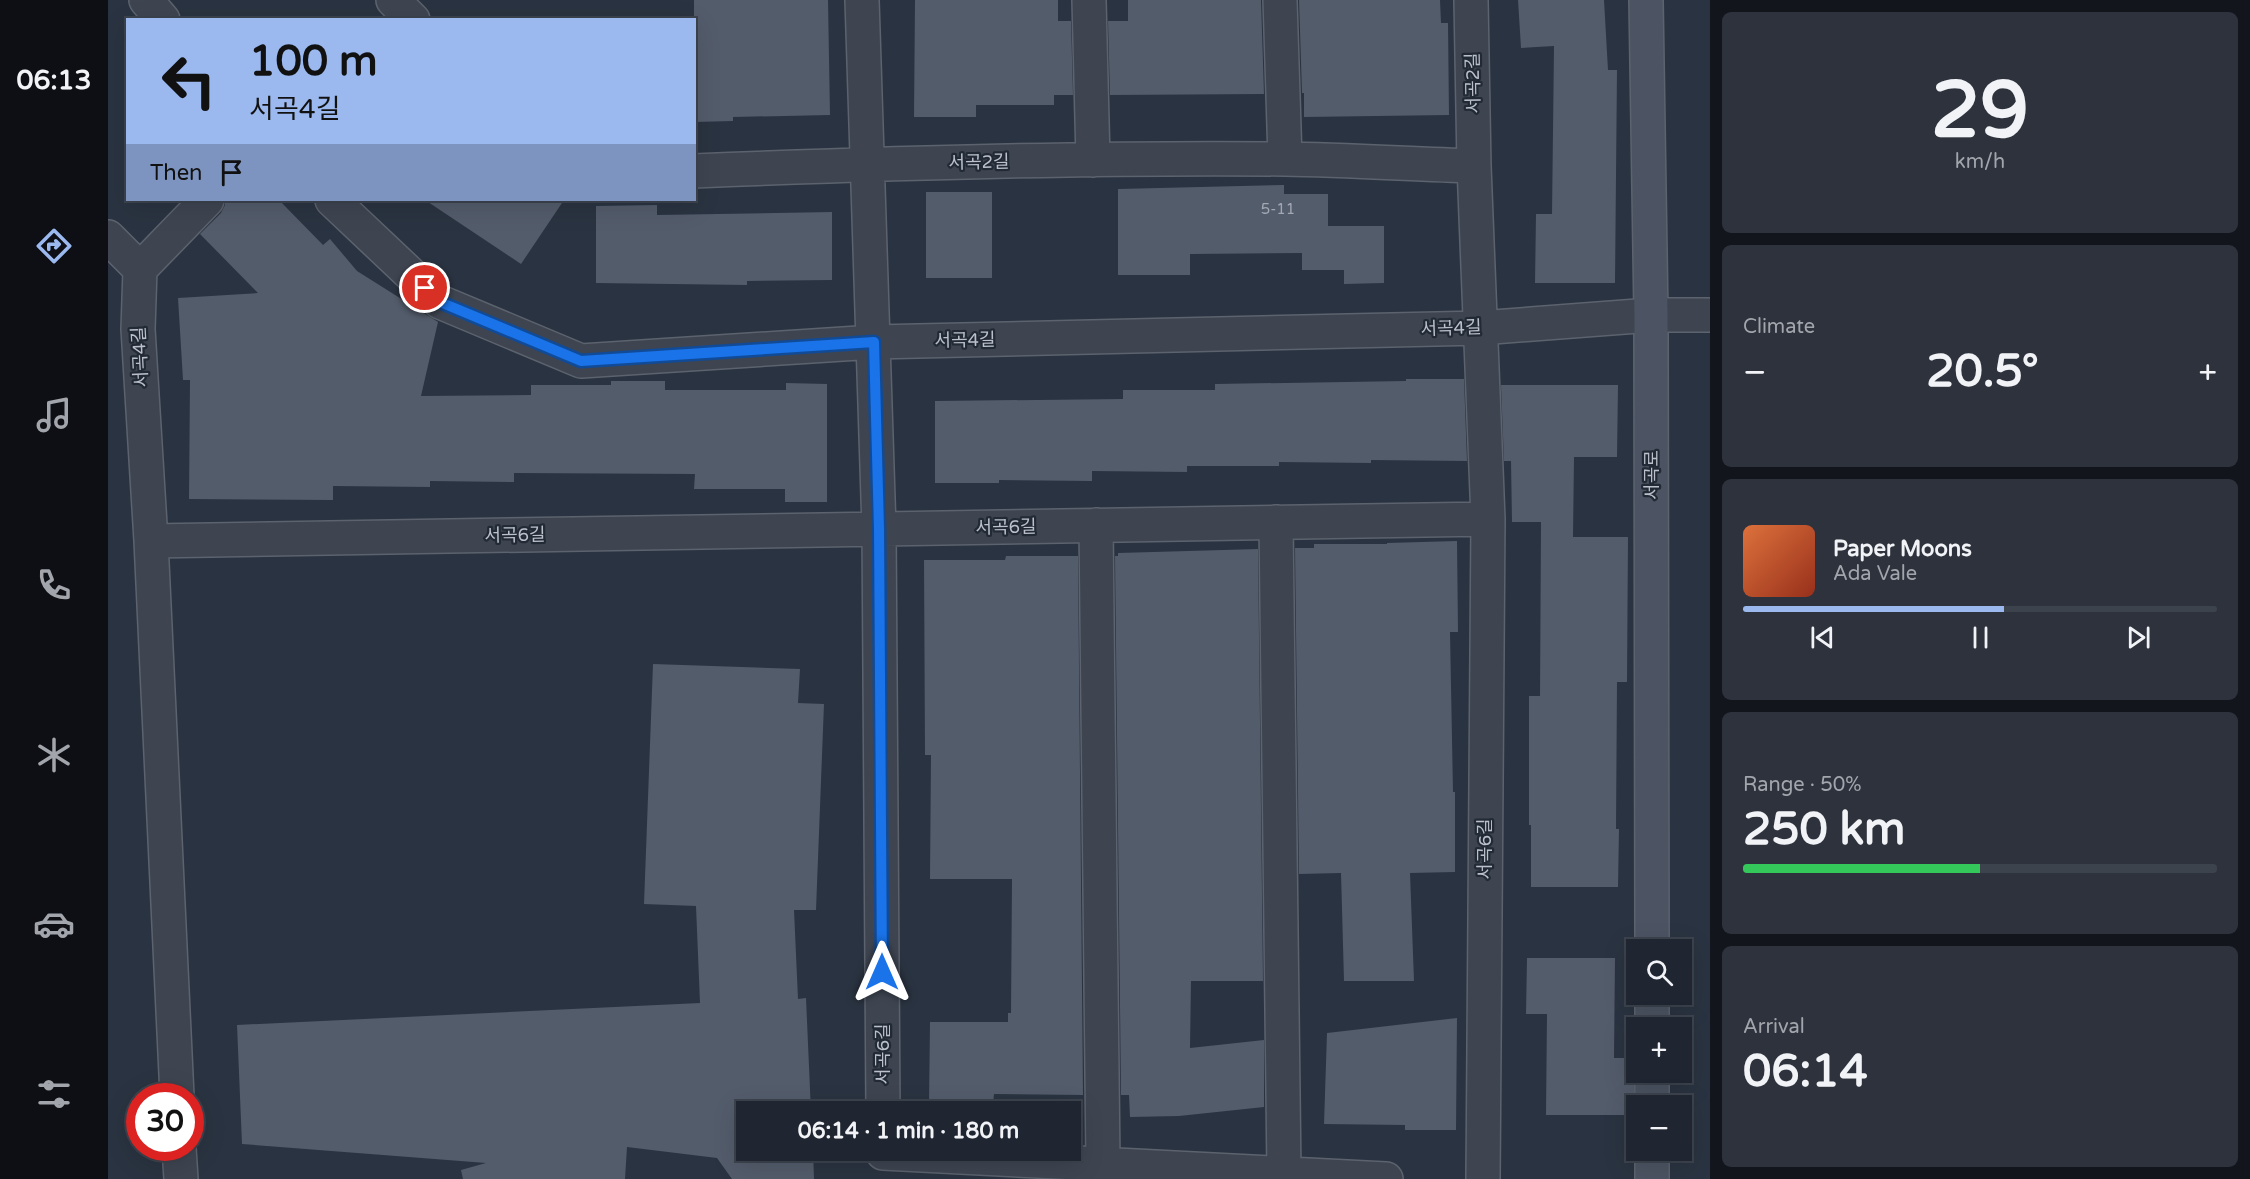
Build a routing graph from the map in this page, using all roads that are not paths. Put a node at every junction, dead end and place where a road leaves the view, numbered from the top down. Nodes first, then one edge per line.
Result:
1 (146, 0) edge
2 (862, 0) edge
3 (1089, 0) edge
4 (1280, 0) edge
5 (1471, 0) edge
6 (1646, 0) edge
7 (161, 18) edge
8 (1285, 159) junction
9 (1093, 160) junction
10 (866, 164) junction
11 (1474, 166) junction
12 (696, 171) edge
13 (206, 201) edge
14 (333, 201) edge
15 (108, 237) edge
16 (140, 269) junction
17 (1651, 315) junction
18 (1710, 315) edge
19 (1480, 327) junction
20 (874, 342) junction
21 (1488, 519) junction
22 (1276, 522) junction
23 (1096, 525) junction
24 (879, 529) junction
25 (151, 541) junction
26 (1652, 939) edge
27 (176, 1083) edge
28 (883, 1101) edge
29 (180, 1161) edge
30 (1046, 1161) edge
31 (1652, 1161) edge
32 (1103, 1164) junction
33 (1284, 1174) junction
34 (181, 1179) edge
35 (1386, 1179) edge
36 (1483, 1179) edge
37 (1652, 1179) edge

1 - 7 street
2 - 10 street
3 - 9 street
4 - 8 street
5 - 11 street, 서곡2길
6 - 17 street, 서곡로
8 - 9 street, 서곡2길
8 - 11 street, 서곡2길
9 - 10 street, 서곡2길
10 - 12 street, 서곡2길
10 - 20 street
11 - 19 street, 서곡2길
13 - 16 street
14 - 20 street, 서곡4길
15 - 16 street
16 - 25 street, 서곡4길
17 - 18 street, 서곡4길
17 - 19 street, 서곡4길
17 - 26 street, 서곡로
19 - 20 street, 서곡4길
19 - 21 street, 서곡6길
20 - 24 street, 서곡6길
21 - 22 street, 서곡6길
21 - 36 street, 서곡6길
22 - 23 street, 서곡6길
22 - 33 street
23 - 24 street, 서곡6길
23 - 32 street
24 - 25 street, 서곡6길
24 - 28 street, 서곡6길
25 - 27 street, 서곡4길
29 - 34 street
30 - 32 street
31 - 37 street
32 - 33 street
33 - 35 street

